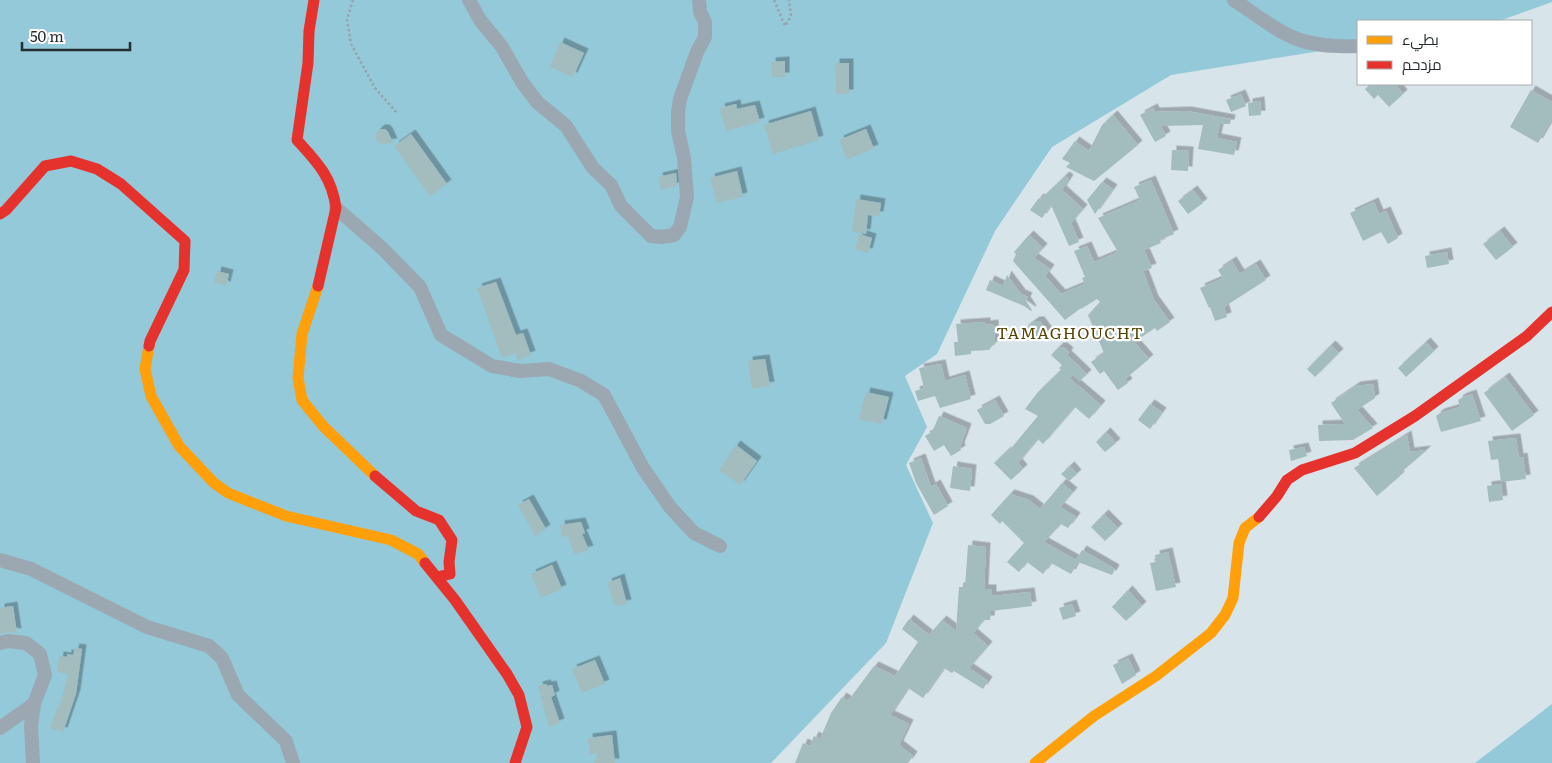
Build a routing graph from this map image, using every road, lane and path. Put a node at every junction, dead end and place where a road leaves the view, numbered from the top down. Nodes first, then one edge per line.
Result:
1 (314, 0) edge
2 (353, 0) edge
3 (469, 0) edge
4 (698, 0) edge
5 (774, 0) edge
6 (789, 0) edge
7 (1234, 0) edge
8 (1357, 46) edge
9 (397, 113) dead end
10 (336, 208) junction
11 (0, 214) edge
12 (1552, 312) edge
13 (720, 546) dead end
14 (0, 560) edge
15 (437, 578) junction
16 (0, 643) edge
17 (34, 704) junction
18 (0, 728) edge
19 (33, 763) edge
20 (293, 763) edge
21 (515, 763) edge
22 (1035, 763) edge

1 - 10 street
2 - 9 path
3 - 4 street
5 - 6 path
7 - 8 street
10 - 13 street
10 - 15 street
11 - 15 street
12 - 22 street
14 - 20 street
15 - 21 street
16 - 17 street
17 - 18 street
17 - 19 street

